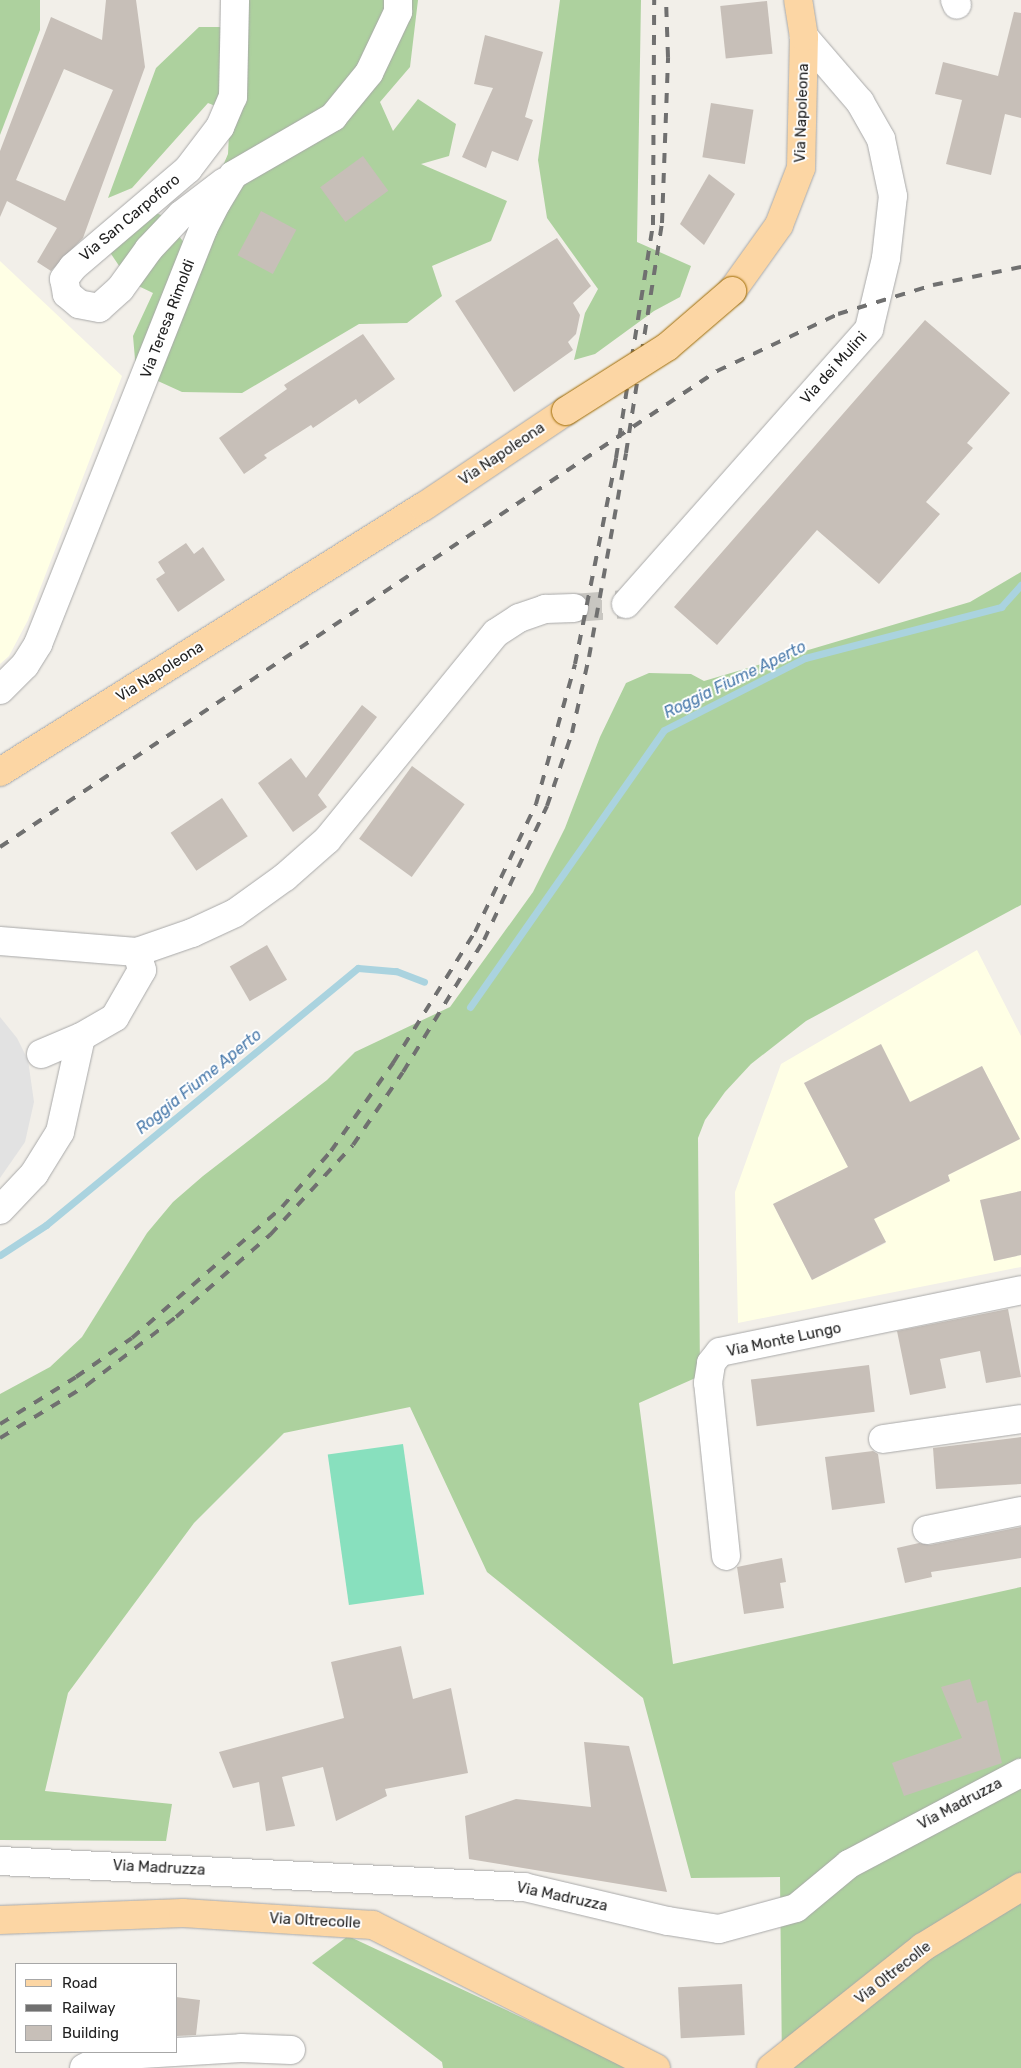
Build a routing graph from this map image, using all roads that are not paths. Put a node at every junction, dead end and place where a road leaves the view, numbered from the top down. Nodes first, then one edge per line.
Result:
1 (398, 0) edge
2 (798, 0) edge
3 (240, 5) edge
4 (804, 37) junction
5 (233, 175) junction
6 (626, 604) tunnel mouth
7 (574, 608) tunnel mouth
8 (0, 690) edge
9 (0, 772) edge
10 (0, 941) edge
11 (138, 952) junction
12 (81, 1037) junction
13 (41, 1054) dead end
14 (0, 1210) edge
15 (1021, 1290) edge
16 (1021, 1419) edge
17 (883, 1439) dead end
18 (1021, 1512) edge
19 (927, 1530) dead end
20 (726, 1556) dead end
21 (1021, 1773) edge
22 (0, 1861) edge
23 (1021, 1887) edge
24 (0, 1920) edge
25 (291, 2050) dead end
26 (178, 2052) edge
27 (158, 2053) edge
28 (84, 2068) edge
29 (656, 2068) edge
30 (771, 2068) edge

1 - 5 street
2 - 4 main road, Via Napoleona
3 - 5 street, Via San Carpoforo
4 - 6 street, Via dei Mulini
4 - 9 main road, Via Napoleona, bridge
5 - 8 street, Via Teresa Rimoldi
7 - 11 street
10 - 11 street
11 - 12 street
12 - 13 street
12 - 14 street
15 - 20 street, Via Monte Lungo
16 - 17 street
18 - 19 street
21 - 22 street, Via Madruzza
23 - 30 main road, Via Oltrecolle
24 - 29 main road, Via Oltrecolle
25 - 26 street
27 - 28 street

